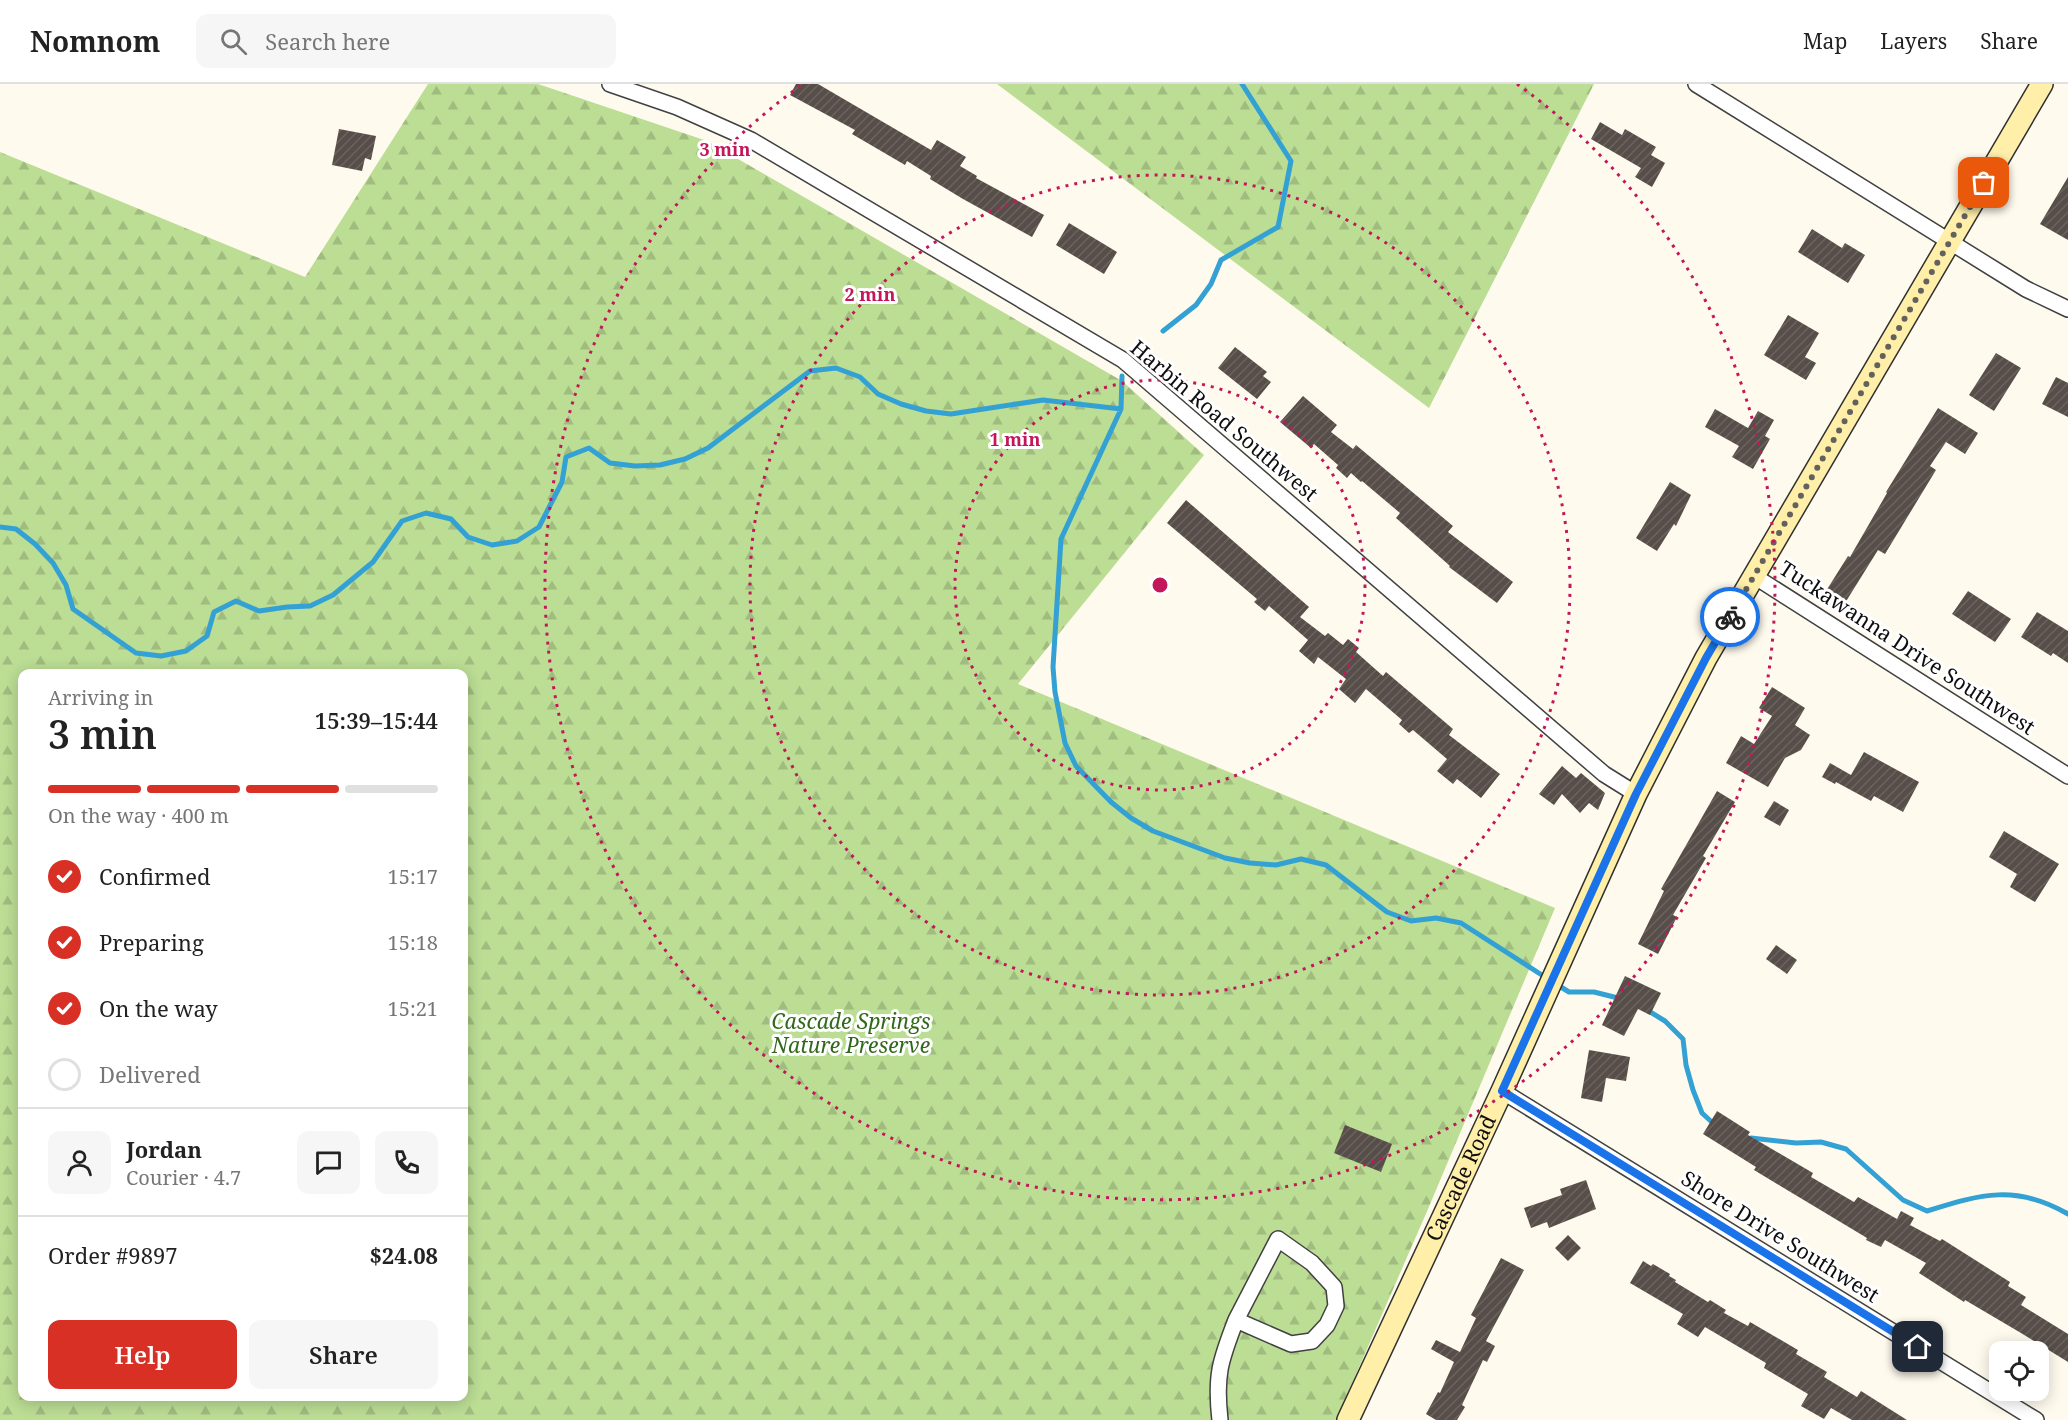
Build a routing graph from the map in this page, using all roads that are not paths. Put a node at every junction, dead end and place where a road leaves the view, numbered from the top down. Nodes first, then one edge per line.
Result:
1 (610, 84) edge
2 (1696, 84) edge
3 (2042, 84) edge
4 (1949, 243) junction
5 (2068, 309) edge
6 (1754, 576) junction
7 (2068, 776) edge
8 (1636, 794) junction
9 (1502, 1091) junction
10 (1236, 1320) junction
11 (1220, 1420) edge
12 (1347, 1420) edge
13 (2037, 1420) edge

1 - 8 street, Harbin Road Southwest
2 - 4 street
3 - 4 main road, Cascade Road
4 - 5 street
4 - 6 main road, Cascade Road
6 - 7 street, Tuckawanna Drive Southwest
6 - 8 main road, Cascade Road
8 - 9 main road, Cascade Road
9 - 12 main road, Cascade Road
9 - 13 street, Shore Drive Southwest
10 - 10 street
10 - 11 street

